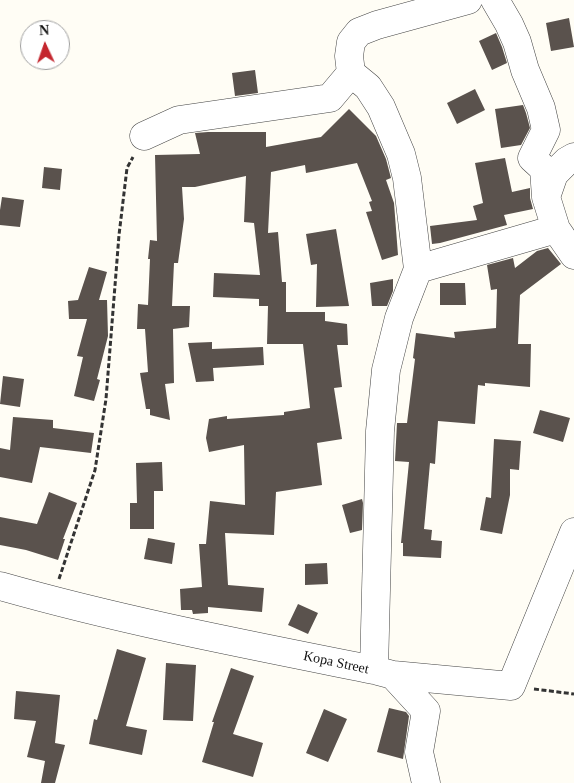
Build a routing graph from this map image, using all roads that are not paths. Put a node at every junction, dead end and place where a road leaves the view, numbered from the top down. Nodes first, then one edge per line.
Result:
1 (468, 0) edge
2 (495, 0) edge
3 (351, 73) junction
4 (144, 136) road end
5 (574, 157) edge
6 (546, 197) junction
7 (556, 229) junction
8 (574, 255) edge
9 (418, 269) junction
10 (574, 532) edge
11 (0, 586) edge
12 (383, 673) junction
13 (426, 783) edge

1 - 3 street
2 - 6 street
3 - 4 street
3 - 9 street
5 - 6 street
6 - 7 street
7 - 8 street
7 - 9 street
9 - 12 street
10 - 12 street, Kopa Street
11 - 12 street, Kopa Street
12 - 13 street

